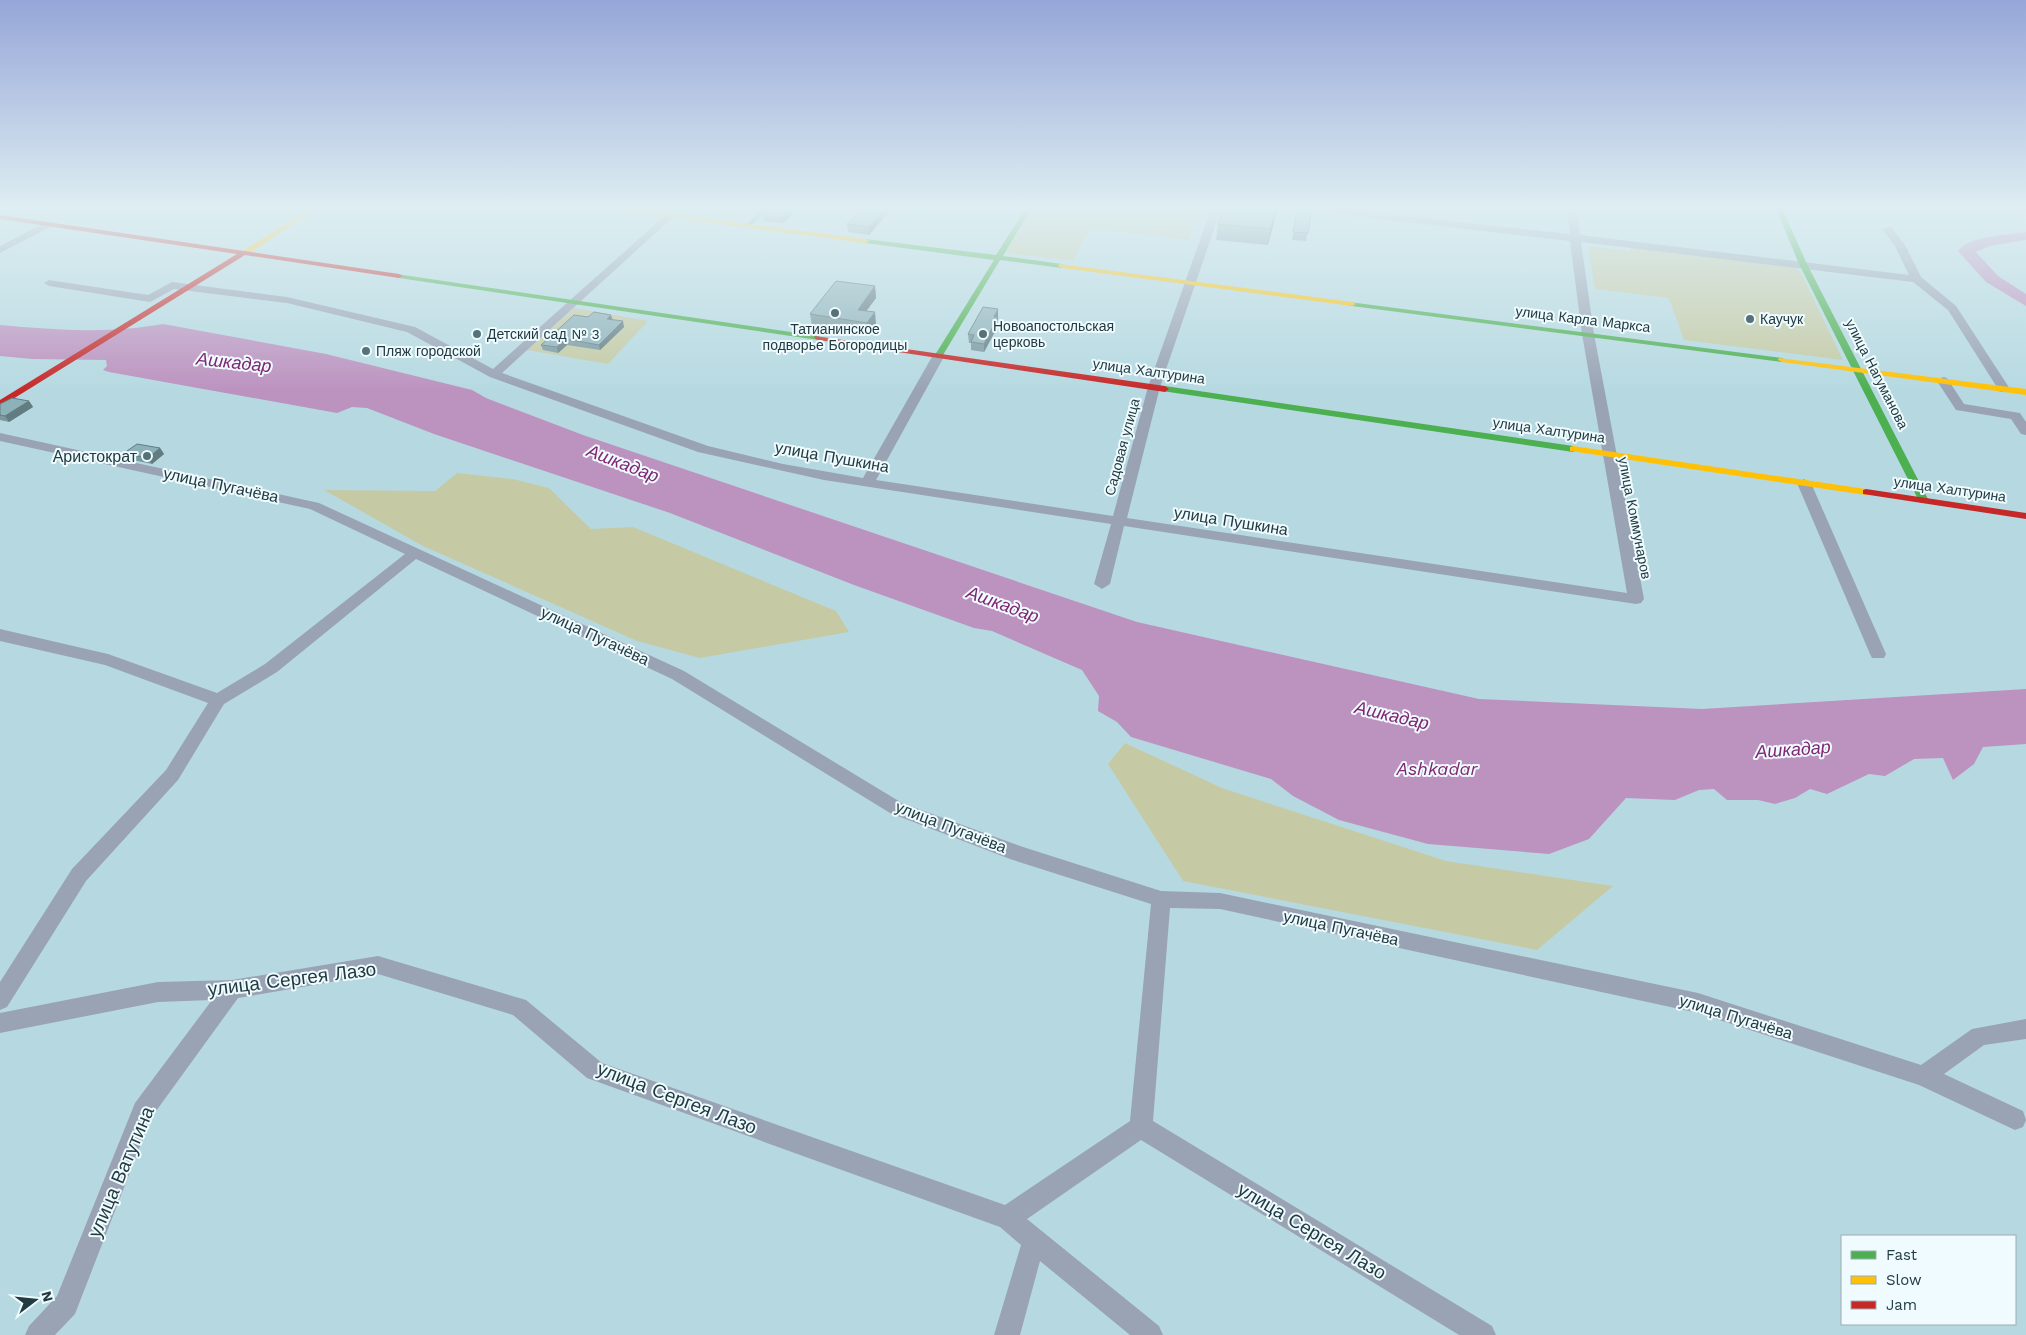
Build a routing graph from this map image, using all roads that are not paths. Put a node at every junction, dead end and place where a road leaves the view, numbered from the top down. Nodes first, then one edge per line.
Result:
1 (219, 268) edge
2 (341, 268) edge
3 (610, 268) edge
4 (993, 268) edge
5 (1077, 268) edge
6 (1194, 268) edge
7 (1580, 268) edge
8 (1804, 268) edge
9 (1837, 268) edge
10 (1911, 268) edge
11 (1916, 278) junction
12 (49, 283) dead end
13 (1188, 283) junction
14 (190, 287) junction
15 (573, 302) junction
16 (1588, 334) junction
17 (939, 355) junction
18 (1859, 370) junction
19 (494, 374) junction
20 (1943, 381) junction
21 (1154, 387) junction
22 (2004, 389) junction
23 (2026, 392) edge
24 (0, 404) edge
25 (2026, 431) edge
26 (0, 437) edge
27 (1608, 454) junction
28 (868, 482) junction
29 (1804, 483) junction
30 (1924, 501) junction
31 (2026, 516) edge
32 (1118, 522) junction
33 (415, 552) junction
34 (1102, 584) dead end
35 (1636, 599) joint
36 (0, 635) edge
37 (1878, 654) dead end
38 (218, 700) junction
39 (1161, 899) junction
40 (232, 990) junction
41 (0, 1000) edge
42 (0, 1023) edge
43 (2026, 1029) edge
44 (1923, 1076) junction
45 (2015, 1119) dead end
46 (1142, 1127) junction
47 (1007, 1218) junction
48 (1034, 1240) junction
49 (38, 1335) edge
50 (1007, 1335) edge
51 (1150, 1335) edge
52 (1483, 1335) edge

1 - 14 main road
2 - 15 main road, улица Халтурина
3 - 15 street
4 - 17 main road
5 - 13 main road, улица Карла Маркса
6 - 13 street, Садовая улица
7 - 16 street, улица Коммунаров
8 - 18 main road, улица Нагуманова
9 - 11 street
10 - 11 street
11 - 22 street
12 - 14 street, улица Пушкина
13 - 16 main road, улица Карла Маркса
13 - 21 street, Садовая улица
14 - 19 street, улица Пушкина
14 - 24 main road
15 - 17 main road, улица Халтурина
15 - 19 street
16 - 18 main road, улица Карла Маркса
16 - 27 street, улица Коммунаров
17 - 21 main road, улица Халтурина
17 - 28 street
18 - 20 main road, улица Карла Маркса
18 - 30 main road, улица Нагуманова
19 - 28 street, улица Пушкина
20 - 22 main road, улица Карла Маркса
20 - 25 street
21 - 27 main road, улица Халтурина
21 - 32 street, Садовая улица
22 - 23 main road, улица Карла Маркса
26 - 33 street, улица Пугачёва
27 - 29 main road, улица Халтурина
27 - 35 street, улица Коммунаров
28 - 32 street, улица Пушкина
29 - 30 main road, улица Халтурина
29 - 37 street
30 - 31 main road, улица Халтурина
32 - 34 street, Садовая улица
32 - 35 street, улица Пушкина
33 - 38 street
33 - 39 street, улица Пугачёва
36 - 38 street
38 - 41 street
39 - 44 street, улица Пугачёва
39 - 46 street
40 - 42 street, улица Сергея Лазо
40 - 47 street, улица Сергея Лазо
40 - 49 street, улица Ватутина
43 - 44 street
44 - 45 street, улица Пугачёва
46 - 47 street
46 - 52 street, улица Сергея Лазо
47 - 48 street, улица Сергея Лазо
48 - 50 street
48 - 51 street, улица Сергея Лазо

